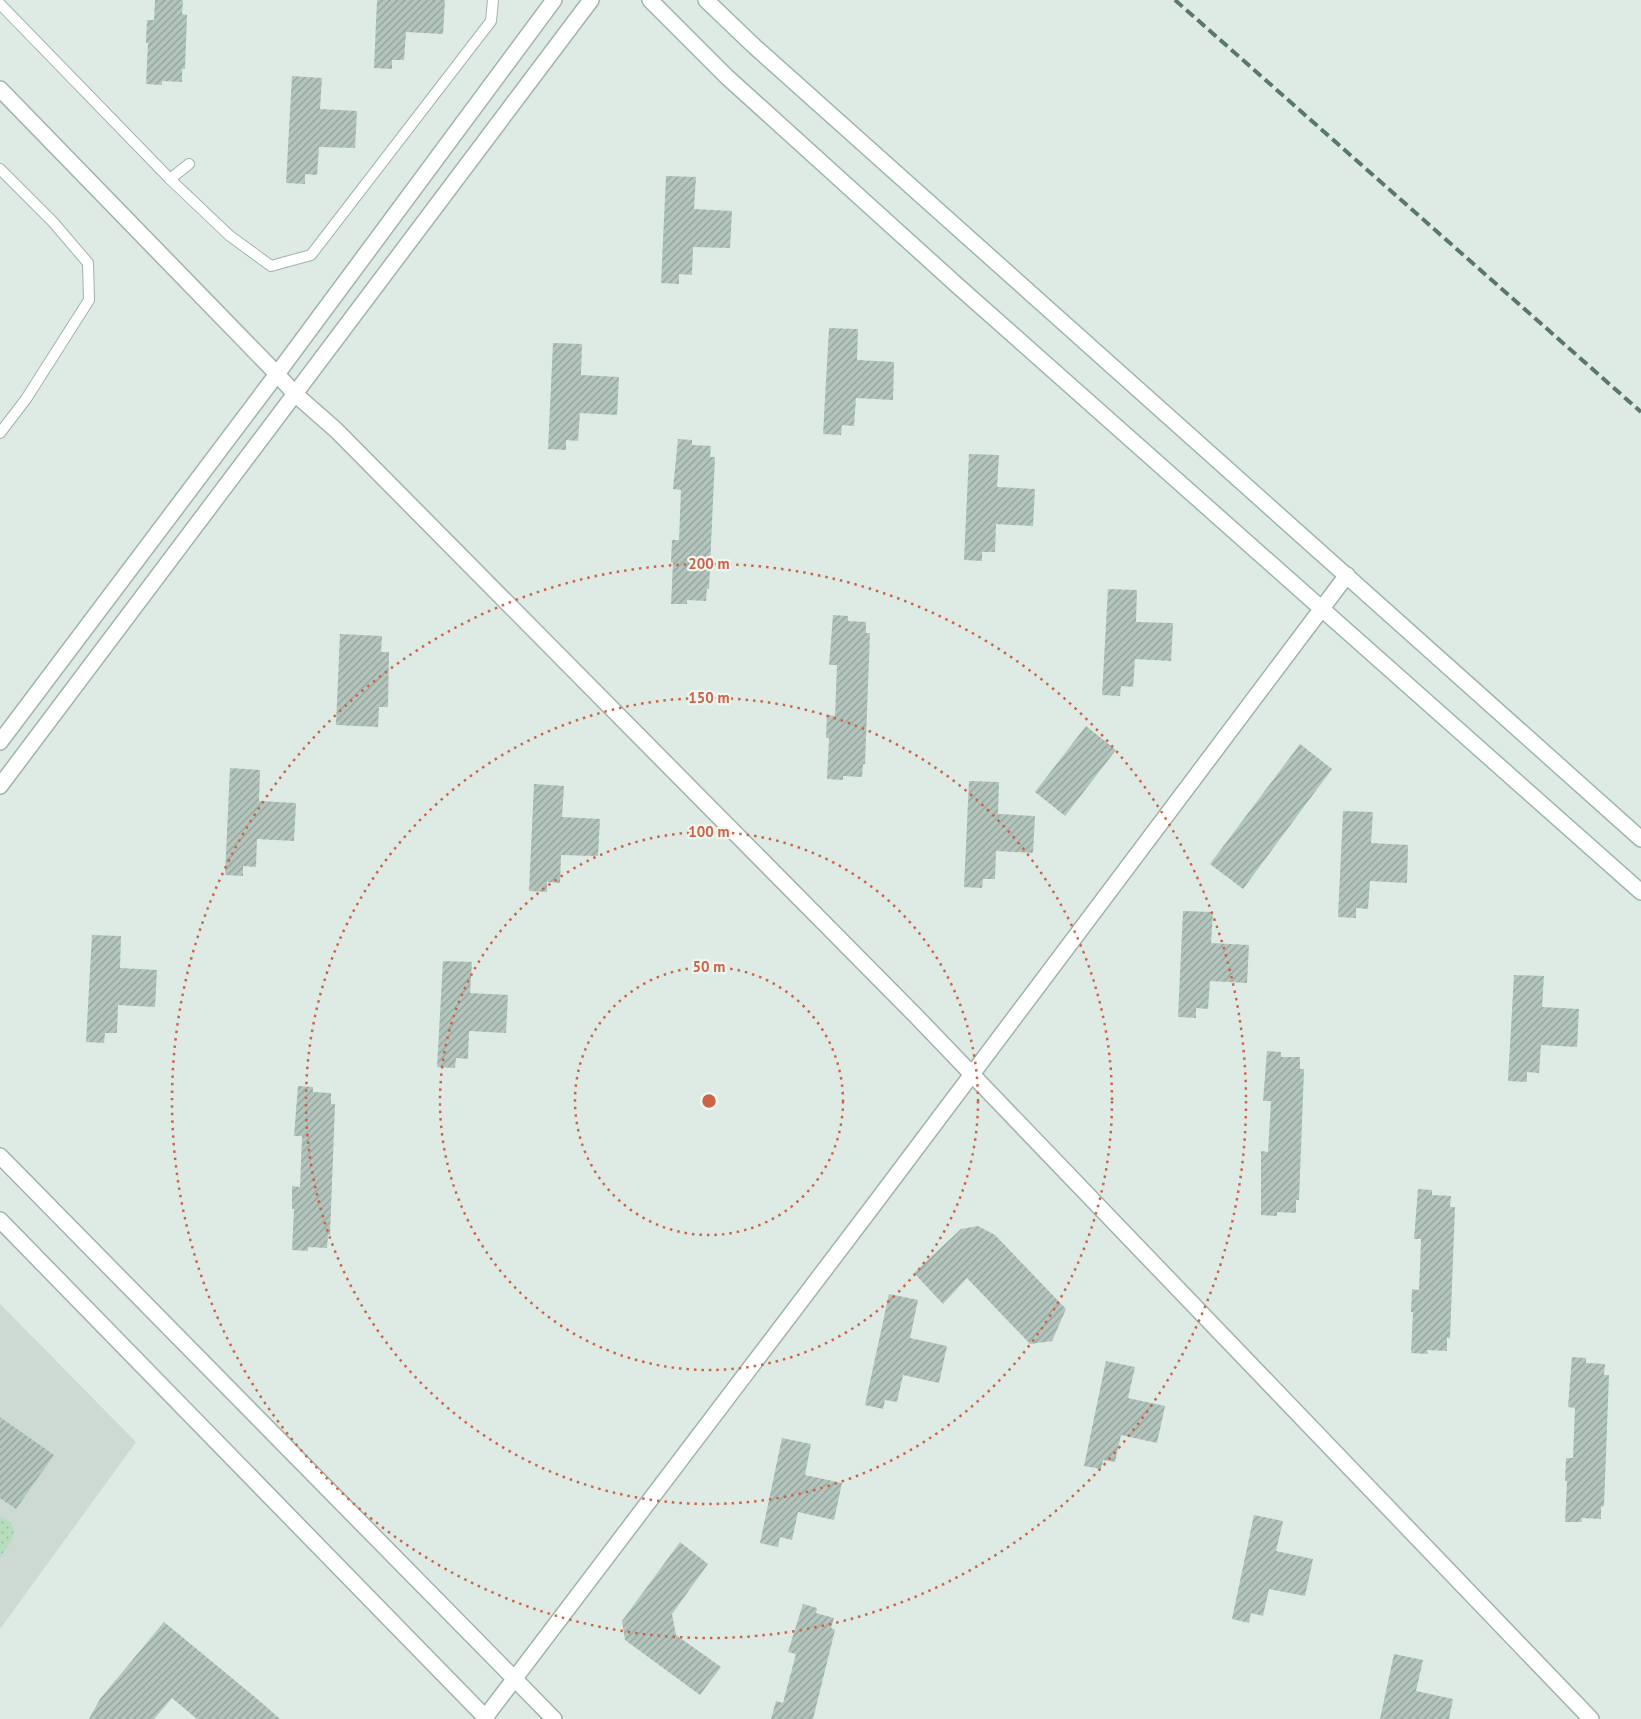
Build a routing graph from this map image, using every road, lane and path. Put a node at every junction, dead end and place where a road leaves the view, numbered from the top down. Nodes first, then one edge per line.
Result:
1 (493, 0) edge
2 (554, 0) edge
3 (591, 0) edge
4 (650, 0) edge
5 (706, 0) edge
6 (0, 4) edge
7 (0, 90) edge
8 (189, 164) dead end
9 (0, 169) edge
10 (170, 178) junction
11 (277, 374) junction
12 (295, 394) junction
13 (0, 433) edge
14 (1347, 575) junction
15 (1321, 610) junction
16 (0, 742) edge
17 (0, 786) edge
18 (1641, 839) edge
19 (1641, 892) edge
20 (972, 1074) junction
21 (0, 1156) edge
22 (0, 1220) edge
23 (515, 1679) junction
24 (486, 1719) edge
25 (554, 1719) edge
26 (1591, 1719) edge

1 - 10 lane
2 - 11 street
3 - 12 street
4 - 15 street
5 - 14 street
6 - 10 lane
7 - 11 street
8 - 10 lane
9 - 13 lane
11 - 12 street
11 - 16 street
12 - 17 street
12 - 20 street
14 - 15 street
14 - 18 street
15 - 19 street
15 - 20 street
20 - 23 street
20 - 26 street
21 - 23 street
22 - 24 street
23 - 24 street
23 - 25 street

